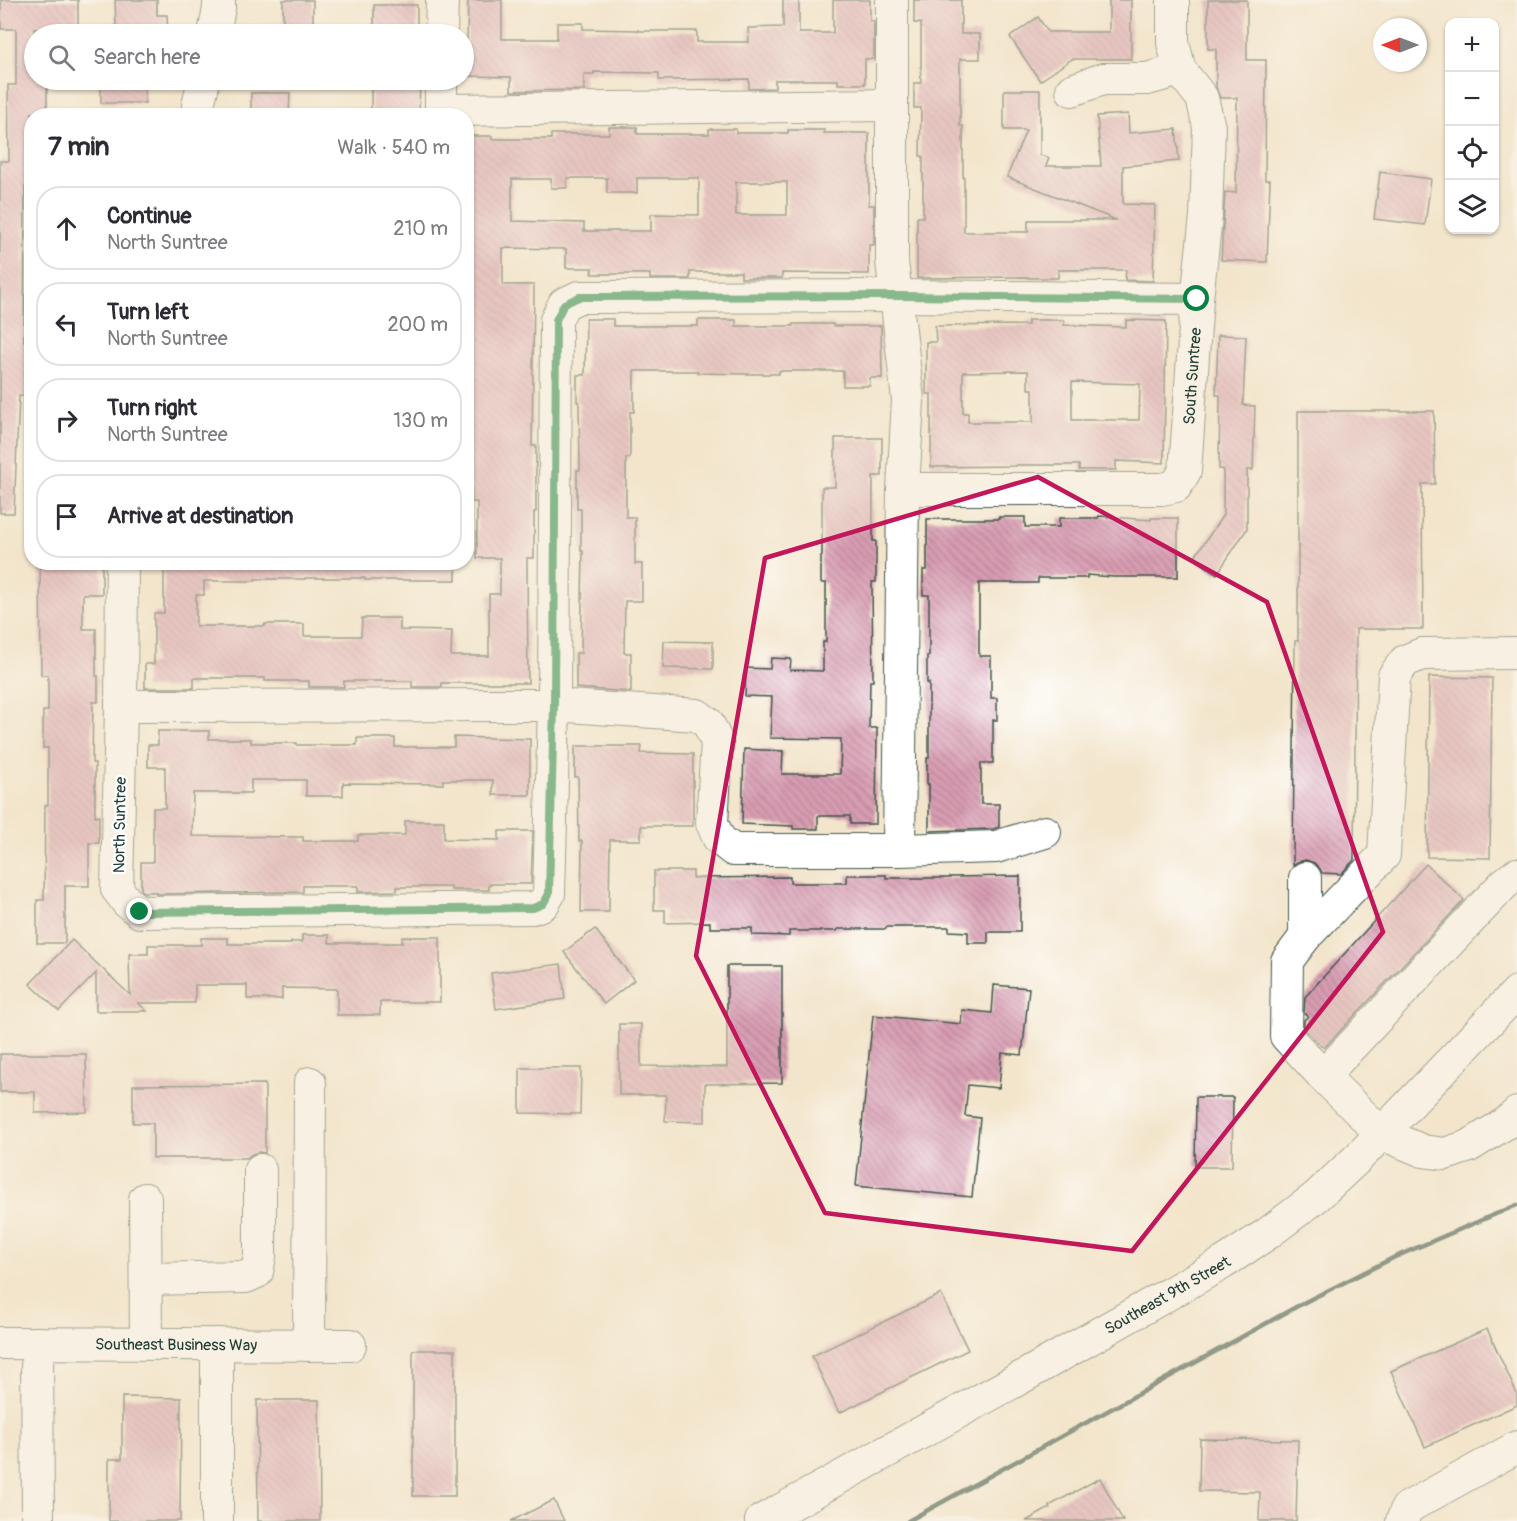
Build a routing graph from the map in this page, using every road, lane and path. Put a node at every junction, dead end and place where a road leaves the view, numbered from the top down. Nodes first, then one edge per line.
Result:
1 (219, 0) edge
2 (442, 0) edge
3 (892, 0) edge
4 (1173, 0) edge
5 (216, 24) edge
6 (441, 24) edge
7 (1180, 70) junction
8 (202, 90) edge
9 (441, 90) edge
10 (1071, 90) dead end
11 (892, 105) junction
12 (199, 108) edge
13 (441, 108) edge
14 (474, 112) edge
15 (897, 296) junction
16 (1197, 299) junction
17 (903, 489) junction
18 (122, 570) edge
19 (1517, 653) edge
20 (554, 705) junction
21 (121, 706) junction
22 (1045, 832) dead end
23 (899, 850) junction
24 (1517, 874) edge
25 (1305, 879) dead end
26 (1305, 937) junction
27 (1517, 992) edge
28 (1323, 1076) junction
29 (310, 1083) dead end
30 (1517, 1113) edge
31 (1382, 1134) junction
32 (261, 1170) dead end
33 (145, 1199) dead end
34 (146, 1279) junction
35 (0, 1343) edge
36 (37, 1343) junction
37 (146, 1343) junction
38 (217, 1344) junction
39 (309, 1345) junction
40 (350, 1345) dead end
41 (1517, 1447) edge
42 (38, 1521) edge
43 (217, 1521) edge
44 (761, 1521) edge
45 (1402, 1521) edge

1 - 5 street
2 - 6 street
3 - 11 street
4 - 7 street, South Suntree
7 - 10 street
7 - 16 street, South Suntree
8 - 12 street
9 - 13 street
11 - 14 street
11 - 15 street
15 - 16 street, North Suntree
15 - 17 street
15 - 20 street, North Suntree
16 - 17 street, South Suntree
17 - 23 street
18 - 21 street, North Suntree
19 - 26 street
20 - 21 street
20 - 21 street, North Suntree
20 - 23 street
22 - 23 street
24 - 28 street
25 - 26 street
26 - 28 street
27 - 31 street, Southeast 9th Street
28 - 31 street
29 - 39 street
30 - 31 street
31 - 44 street, Southeast 9th Street
32 - 34 street
33 - 34 street
34 - 37 street
35 - 36 street, Southeast Business Way
36 - 37 street, Southeast Business Way
36 - 42 street
37 - 38 street, Southeast Business Way
38 - 39 street, Southeast Business Way
38 - 43 street
39 - 40 street, Southeast Business Way
41 - 45 street

